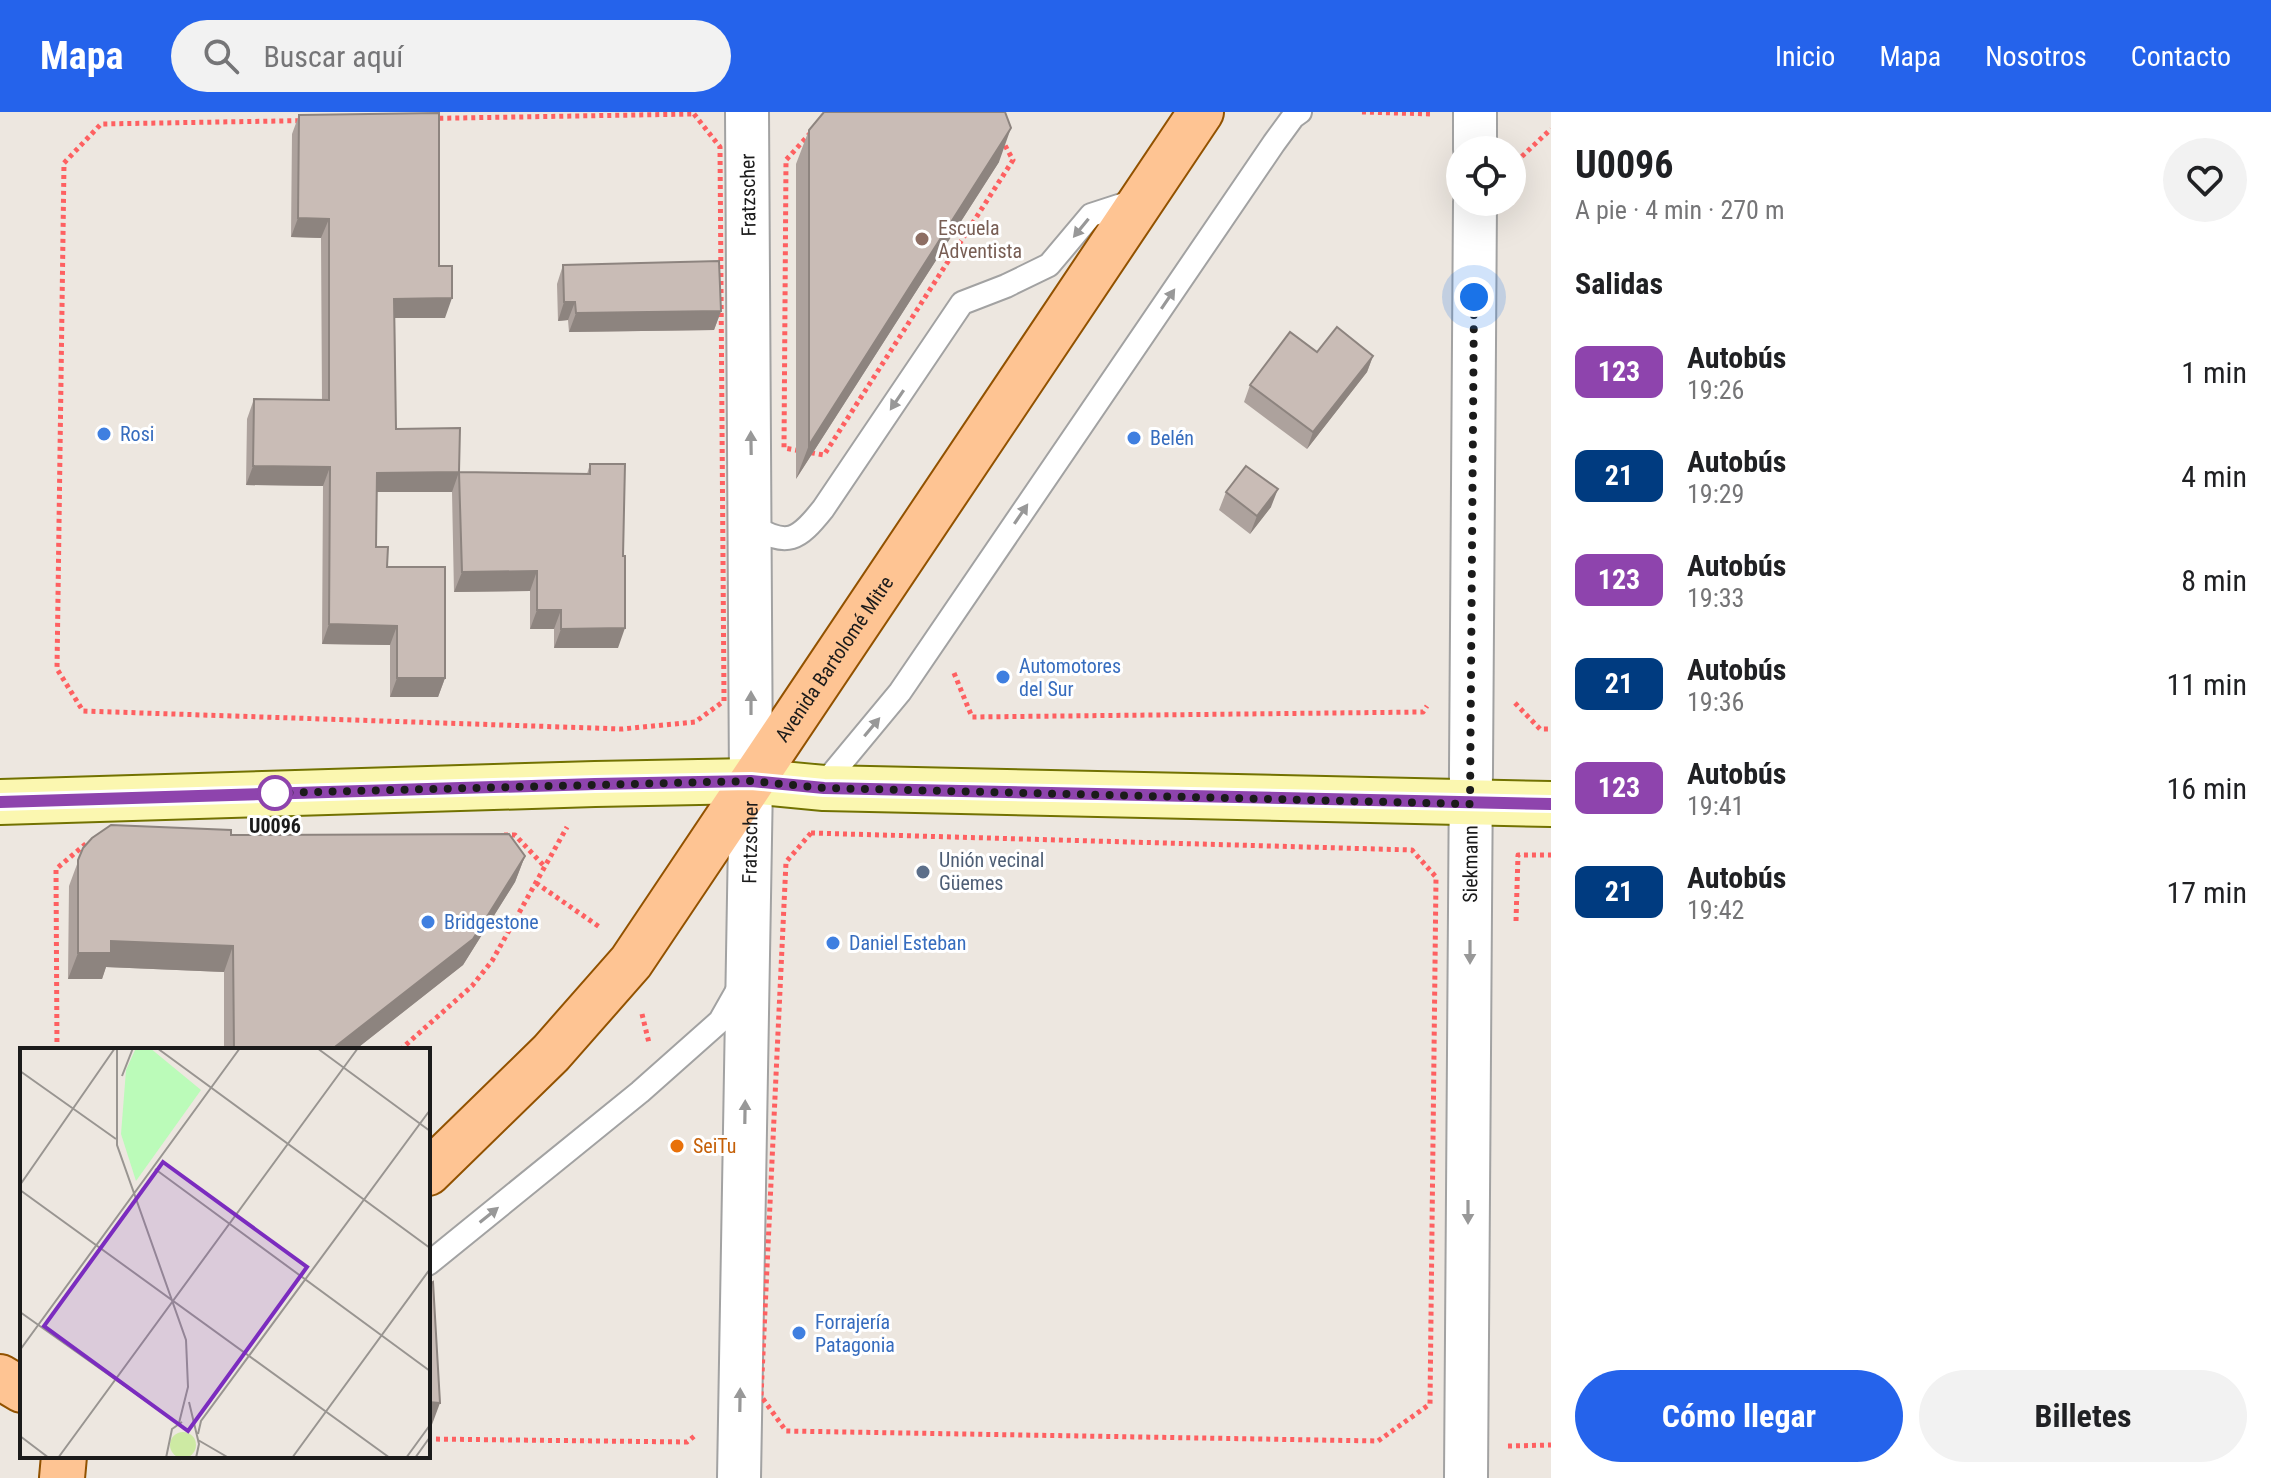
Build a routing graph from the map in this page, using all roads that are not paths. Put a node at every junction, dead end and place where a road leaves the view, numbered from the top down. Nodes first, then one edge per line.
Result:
1 (747, 112) edge
2 (1201, 112) edge
3 (1300, 112) edge
4 (1455, 113) edge
5 (1467, 136) edge
6 (1147, 191) junction
7 (1475, 216) edge
8 (751, 525) junction
9 (751, 781) junction
10 (824, 788) junction
11 (0, 802) edge
12 (1470, 804) junction
13 (1551, 804) edge
14 (748, 973) junction
15 (430, 1171) edge
16 (430, 1262) edge
17 (739, 1478) edge
18 (1466, 1478) edge

8 -> 1 street, Fratzscher
2 - 6 main road, Avenida Bartolomé Mitre
10 -> 3 lane
4 - 5 street
6 -> 8 lane
6 - 9 main road, Avenida Bartolomé Mitre
7 - 12 street, Siekmann
9 -> 8 street, Fratzscher
9 - 10 street
9 - 11 street
9 - 14 street, Fratzscher
9 - 15 main road, Avenida Bartolomé Mitre
10 - 12 street
12 - 13 street
12 -> 18 street, Siekmann
16 -> 14 lane
17 -> 14 street, Fratzscher

